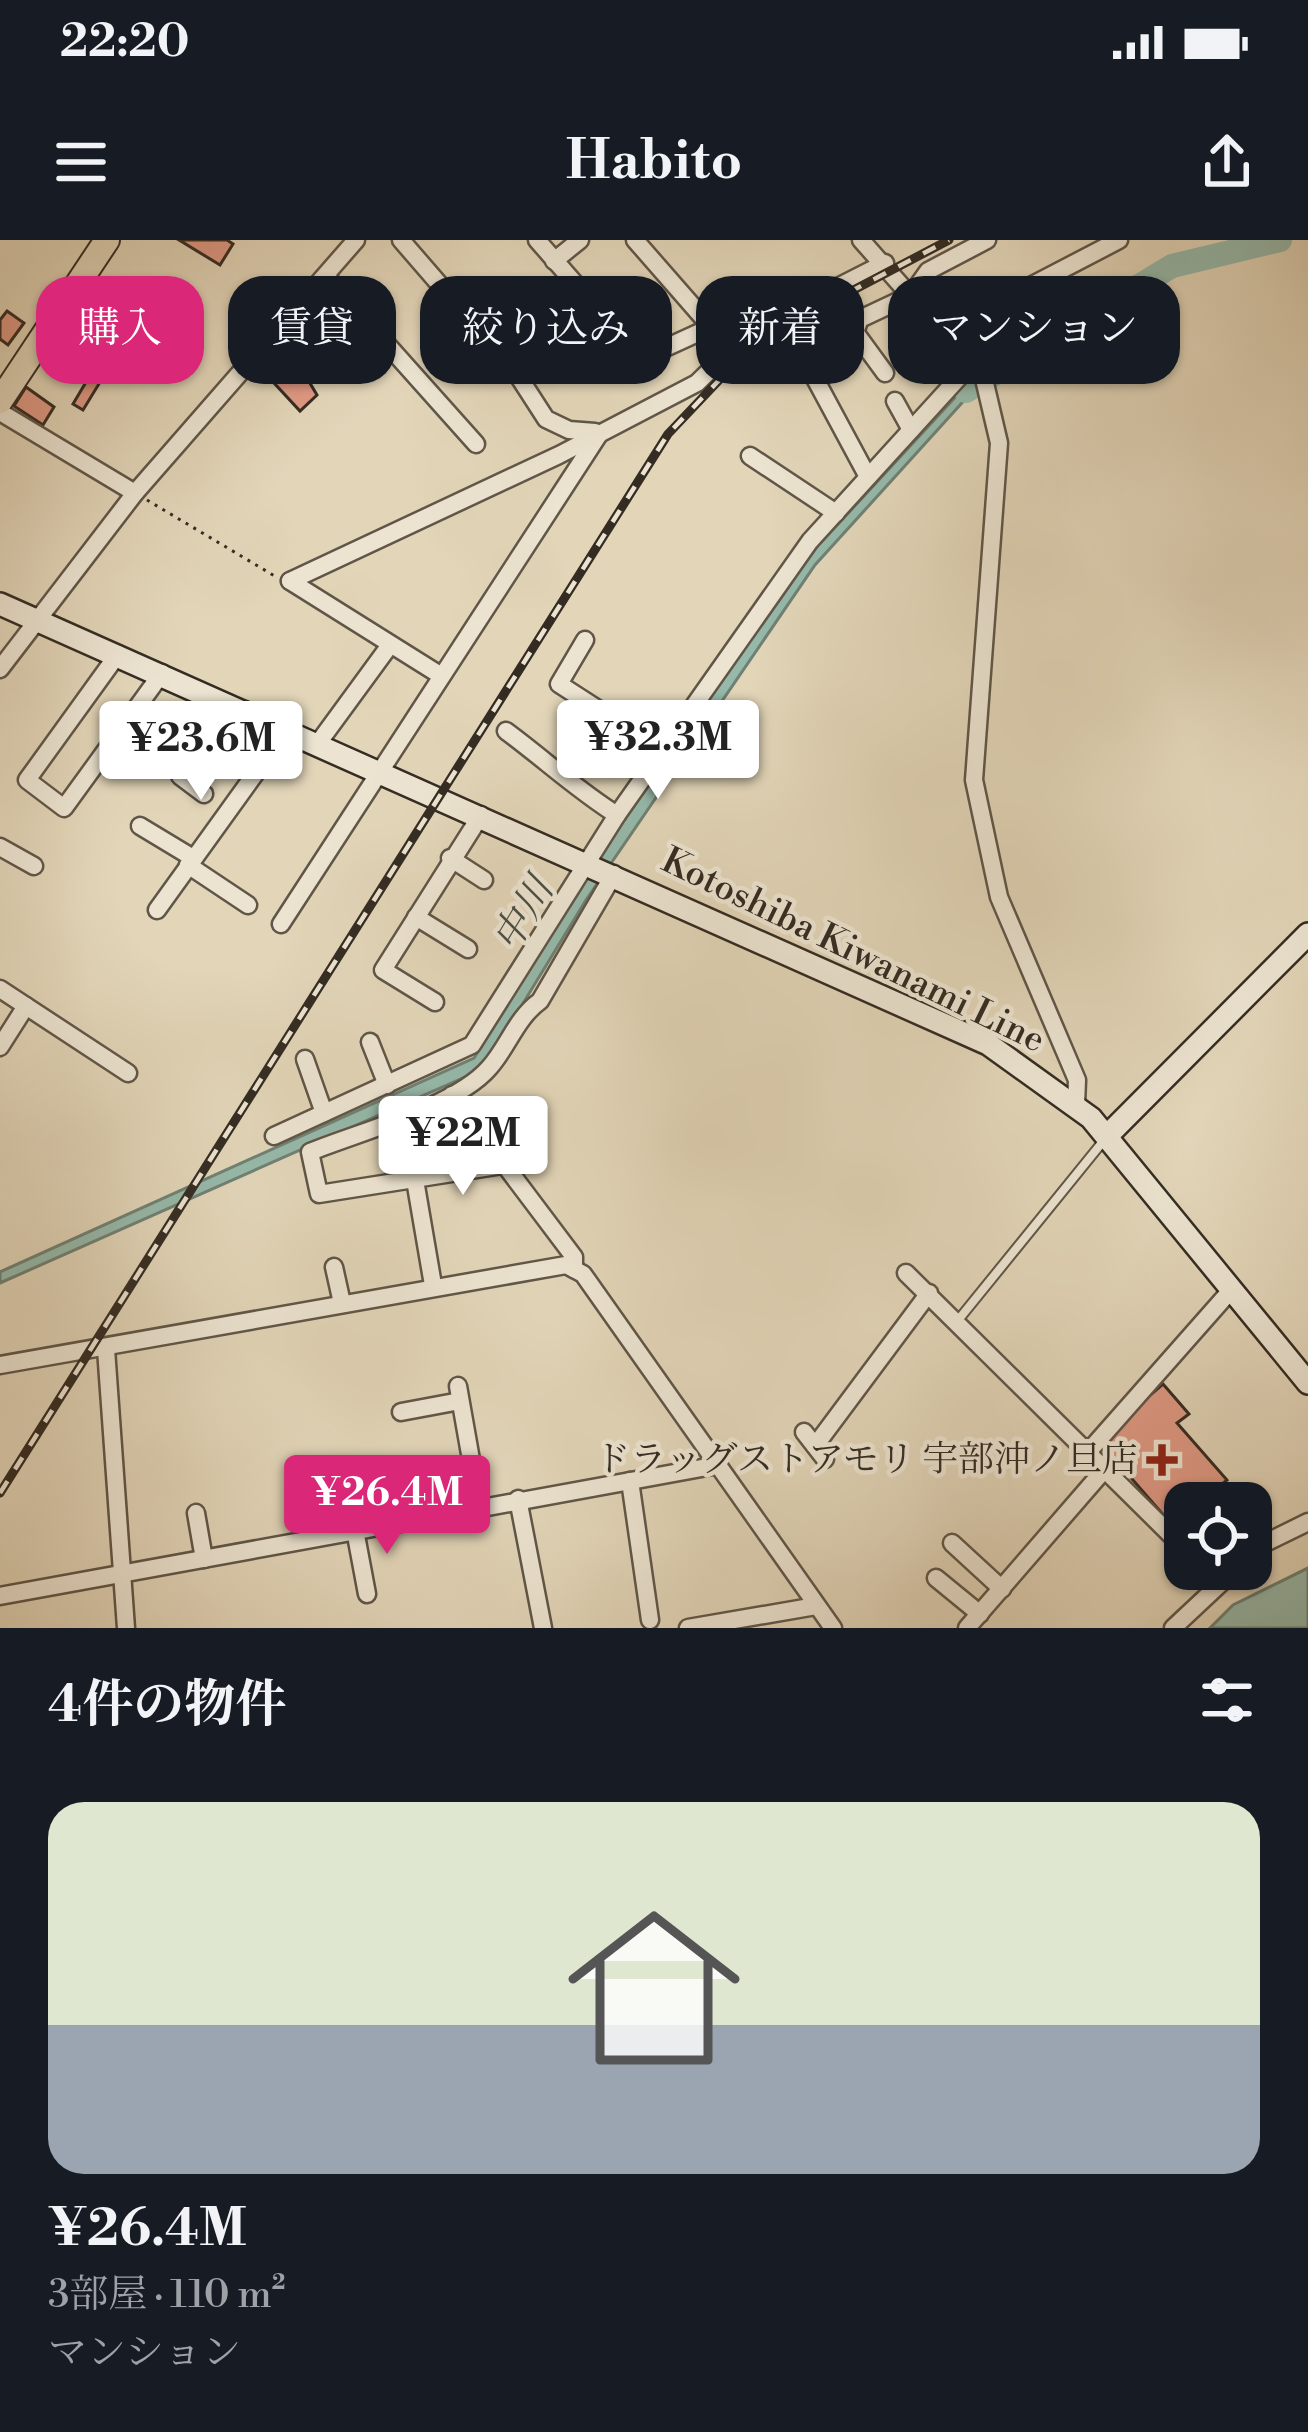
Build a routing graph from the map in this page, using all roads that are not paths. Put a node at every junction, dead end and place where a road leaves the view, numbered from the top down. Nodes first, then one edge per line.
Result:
1 (107, 240) edge
2 (356, 240) edge
3 (401, 240) edge
4 (537, 240) edge
5 (580, 240) edge
6 (635, 240) edge
7 (987, 240) edge
8 (1119, 240) edge
9 (864, 241) edge
10 (554, 261) junction
11 (885, 263) junction
12 (326, 276) edge
13 (896, 276) edge
14 (924, 276) edge
15 (1050, 276) edge
16 (888, 306) edge
17 (396, 354) edge
18 (885, 373) dead end
19 (231, 384) edge
20 (818, 384) edge
21 (954, 384) edge
22 (985, 384) edge
23 (0, 401) edge
24 (896, 401) dead end
25 (0, 412) edge
26 (602, 430) junction
27 (911, 430) junction
28 (476, 444) dead end
29 (750, 456) dead end
30 (868, 477) junction
31 (135, 493) junction
32 (836, 513) junction
33 (0, 604) edge
34 (38, 619) junction
35 (585, 640) dead end
36 (389, 645) junction
37 (118, 654) junction
38 (0, 669) edge
39 (162, 673) junction
40 (440, 675) junction
41 (244, 710) junction
42 (287, 728) junction
43 (506, 730) dead end
44 (319, 742) junction
45 (651, 767) junction
46 (382, 770) junction
47 (192, 785) dead end
48 (481, 814) junction
49 (617, 814) junction
50 (140, 826) dead end
51 (0, 847) edge
52 (450, 859) junction
53 (191, 862) junction
54 (34, 866) dead end
55 (601, 868) junction
56 (484, 880) dead end
57 (248, 904) dead end
58 (157, 910) dead end
59 (416, 917) junction
60 (280, 924) dead end
61 (1308, 934) edge
62 (468, 949) dead end
63 (0, 989) edge
64 (435, 1001) dead end
65 (26, 1006) junction
66 (500, 1027) junction
67 (370, 1042) dead end
68 (0, 1047) edge
69 (305, 1059) dead end
70 (128, 1072) dead end
71 (387, 1085) junction
72 (452, 1094) junction
73 (1076, 1105) junction
74 (324, 1113) junction
75 (274, 1136) dead end
76 (1107, 1136) junction
77 (503, 1165) junction
78 (415, 1180) junction
79 (334, 1267) dead end
80 (574, 1269) junction
81 (906, 1273) dead end
82 (433, 1285) junction
83 (1232, 1289) junction
84 (929, 1293) junction
85 (342, 1303) junction
86 (958, 1319) junction
87 (106, 1349) junction
88 (0, 1364) edge
89 (1308, 1383) edge
90 (401, 1412) dead end
91 (814, 1446) dead end
92 (1089, 1451) junction
93 (718, 1465) junction
94 (1105, 1470) junction
95 (630, 1481) junction
96 (518, 1498) junction
97 (479, 1505) junction
98 (196, 1513) dead end
99 (1308, 1522) edge
100 (1164, 1528) edge
101 (355, 1530) junction
102 (1272, 1542) edge
103 (952, 1543) dead end
104 (204, 1558) junction
105 (121, 1573) junction
106 (936, 1578) dead end
107 (1002, 1589) junction
108 (1214, 1590) edge
109 (367, 1594) dead end
110 (0, 1596) edge
111 (817, 1606) junction
112 (650, 1621) dead end
113 (973, 1621) edge
114 (126, 1628) edge
115 (543, 1628) edge
116 (688, 1628) edge
117 (833, 1628) edge
118 (1173, 1628) edge

1 - 23 main road
2 - 12 street
3 - 26 street
4 - 10 street
5 - 10 street
6 - 10 street
7 - 14 street
8 - 15 street
9 - 11 street
11 - 13 street
11 - 26 street
16 - 18 street
17 - 28 street
19 - 31 street
20 - 30 street
21 - 27 street
22 - 73 street
24 - 27 street
25 - 31 street
26 - 36 street
26 - 40 street
27 - 30 street
29 - 32 street
30 - 32 street
31 - 34 street
32 - 45 street
33 - 34 main road, Kotoshiba Kiwanami Line
34 - 37 main road, Kotoshiba Kiwanami Line
34 - 38 street
35 - 45 street
36 - 40 street
36 - 44 street
37 - 39 main road, Kotoshiba Kiwanami Line
37 - 39 street
39 - 41 main road, Kotoshiba Kiwanami Line
40 - 46 street
41 - 42 main road, Kotoshiba Kiwanami Line
41 - 47 street
42 - 44 main road, Kotoshiba Kiwanami Line
42 - 53 street
43 - 49 street
44 - 46 main road, Kotoshiba Kiwanami Line
45 - 49 street
46 - 48 main road, Kotoshiba Kiwanami Line
46 - 60 street
48 - 52 street
48 - 55 main road, Kotoshiba Kiwanami Line
49 - 55 street
50 - 53 street
51 - 54 street
52 - 56 street
52 - 59 street
53 - 57 street
53 - 58 street
55 - 66 street
55 - 66 street
55 - 73 main road, Kotoshiba Kiwanami Line
59 - 62 street
59 - 64 street
61 - 76 main road
63 - 65 street
65 - 68 street
65 - 70 street
66 - 71 street
66 - 72 street
67 - 71 street
69 - 74 street
71 - 74 street
72 - 77 street
72 - 78 street
73 - 76 main road, Kotoshiba Kiwanami Line
74 - 75 street
76 - 83 main road, Kotoshiba Kiwanami Line
76 - 86 lane
77 - 78 street
77 - 80 street
78 - 82 street
79 - 85 street
80 - 82 street
80 - 93 street
81 - 84 street
82 - 85 street
83 - 89 main road, Kotoshiba Kiwanami Line
83 - 92 street
84 - 86 street
84 - 91 street
85 - 87 street
86 - 92 street
87 - 88 street
87 - 105 street
90 - 97 street
92 - 94 street
93 - 95 street
93 - 111 street
94 - 100 street
94 - 107 street
95 - 96 street
95 - 112 street
96 - 97 street
96 - 115 street
97 - 101 street
98 - 104 street
99 - 102 street
101 - 104 street
101 - 109 street
103 - 107 street
104 - 105 street
105 - 110 street
105 - 114 street
106 - 113 street
107 - 113 street
108 - 118 street
111 - 116 street
111 - 117 street

